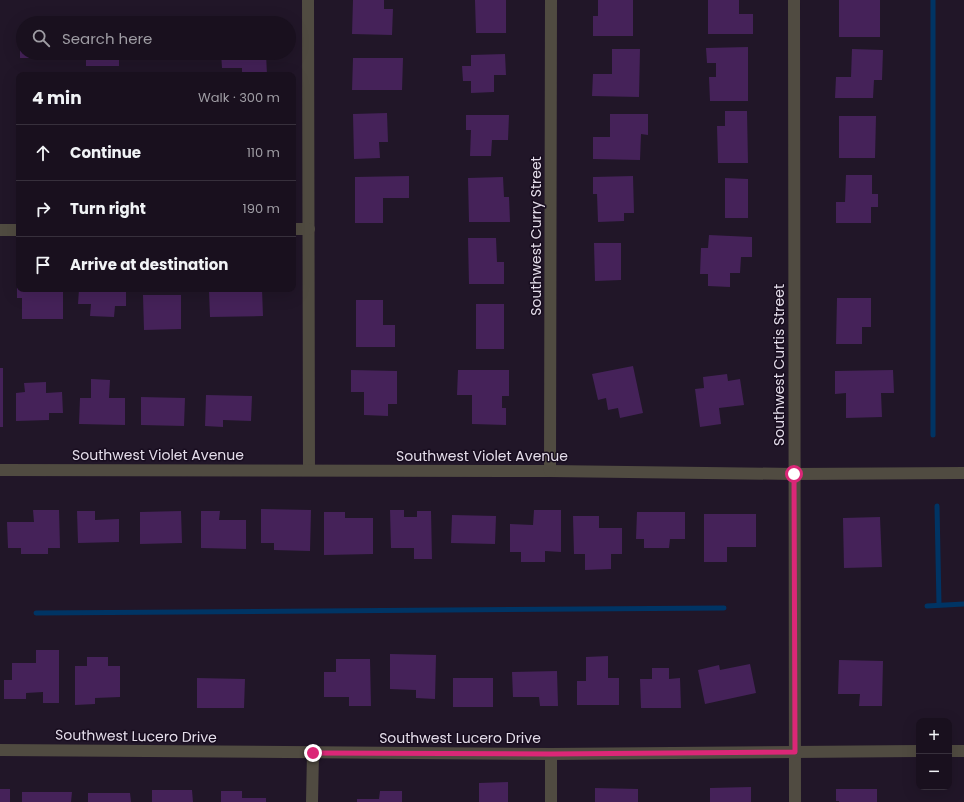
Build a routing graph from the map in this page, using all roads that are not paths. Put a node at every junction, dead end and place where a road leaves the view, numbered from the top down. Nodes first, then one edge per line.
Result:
1 (308, 0) edge
2 (551, 0) edge
3 (794, 0) edge
4 (296, 229) edge
5 (309, 229) junction
6 (0, 230) edge
7 (16, 230) edge
8 (0, 470) edge
9 (309, 470) junction
10 (550, 471) junction
11 (964, 473) edge
12 (794, 474) junction
13 (0, 750) edge
14 (952, 751) edge
15 (964, 751) edge
16 (795, 752) junction
17 (916, 752) edge
18 (313, 753) junction
19 (551, 754) junction
20 (312, 802) edge
21 (551, 802) edge
22 (795, 802) edge

1 - 5 street
2 - 10 street, Southwest Curry Street
3 - 12 street, Southwest Curtis Street
4 - 5 street
5 - 9 street
6 - 7 street
8 - 9 street, Southwest Violet Avenue
9 - 10 street, Southwest Violet Avenue
10 - 12 street, Southwest Violet Avenue
11 - 12 street, Southwest Violet Avenue
12 - 16 street, Southwest Curtis Street
13 - 18 street, Southwest Lucero Drive
14 - 15 street
16 - 17 street, Southwest Lucero Drive
16 - 19 street, Southwest Lucero Drive
16 - 22 street, Southwest Curtis Street
18 - 19 street, Southwest Lucero Drive
18 - 20 street
19 - 21 street

